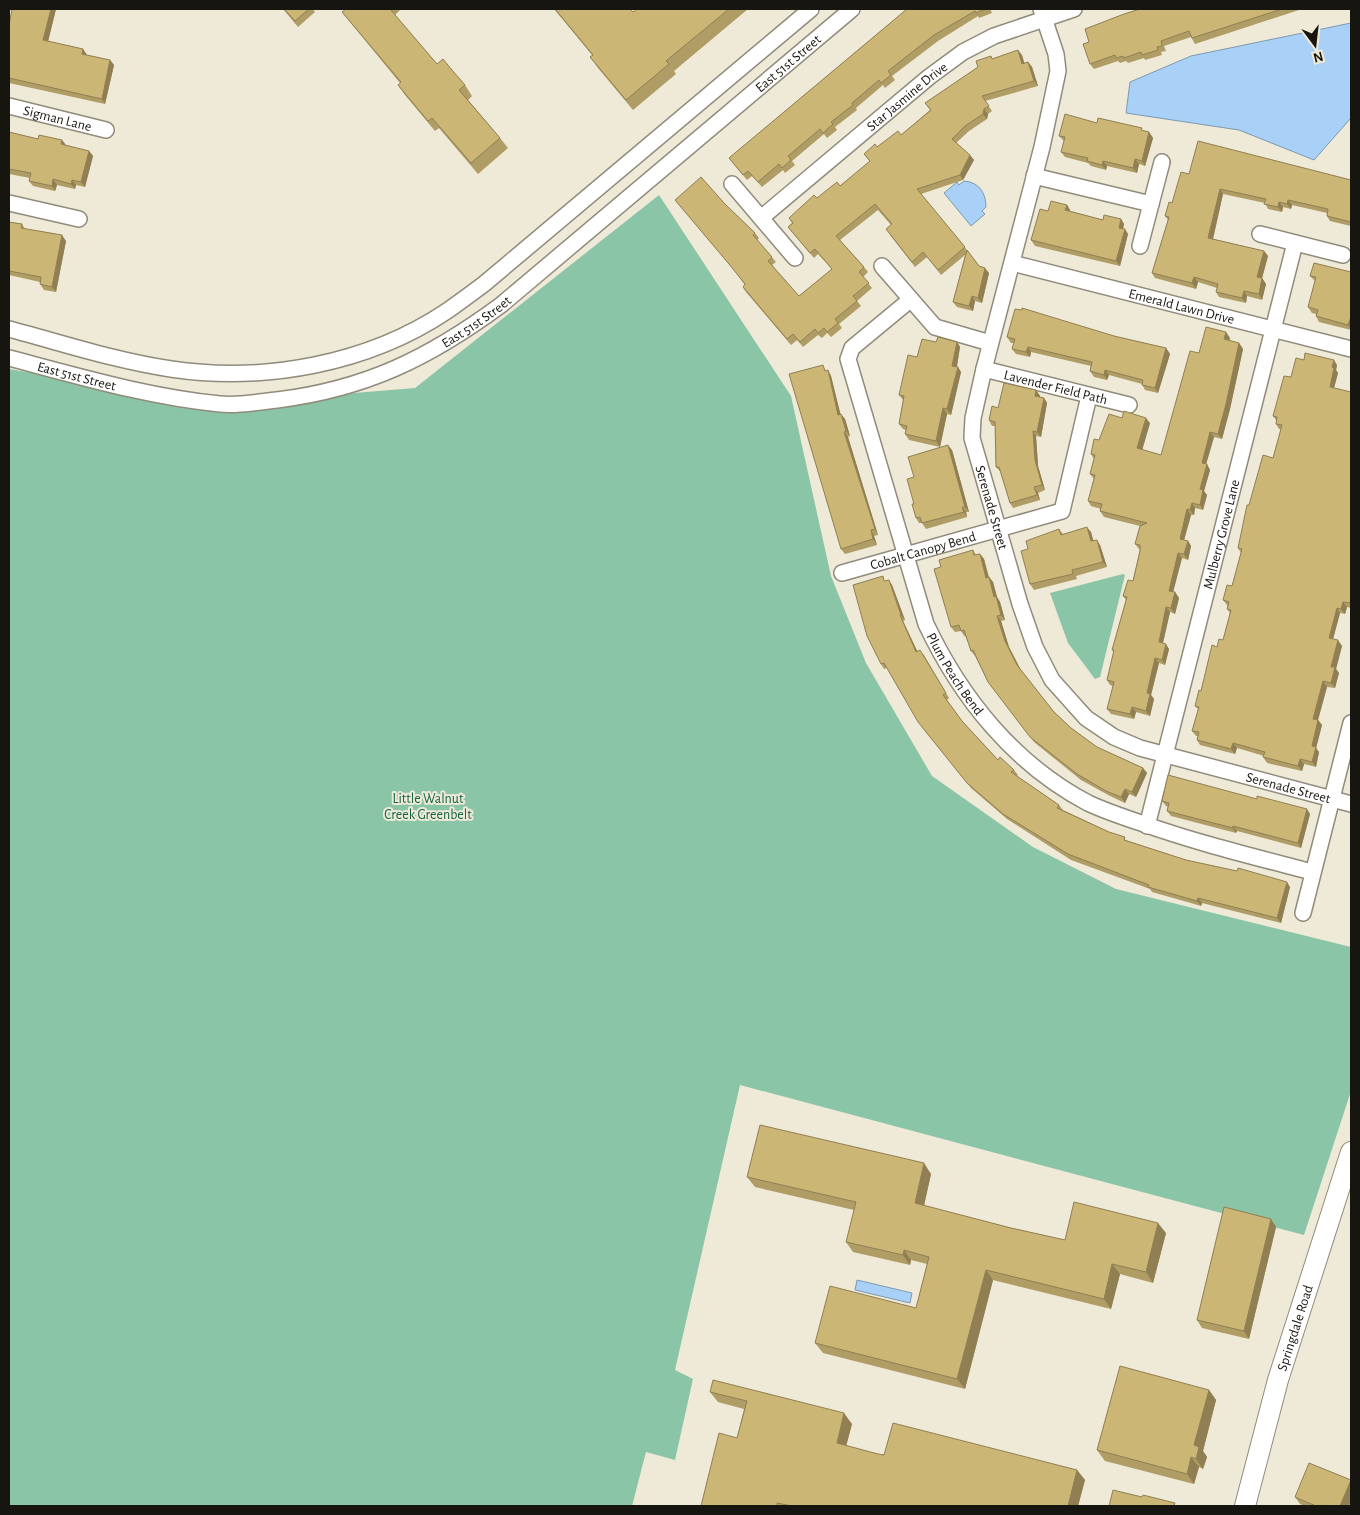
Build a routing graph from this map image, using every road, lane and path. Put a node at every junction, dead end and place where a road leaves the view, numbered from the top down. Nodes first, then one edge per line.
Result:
1 (811, 9) edge
2 (852, 9) edge
3 (1074, 9) edge
4 (1043, 14) edge
5 (9, 106) edge
6 (106, 130) dead end
7 (1162, 162) dead end
8 (1034, 176) junction
9 (608, 181) junction
10 (732, 184) dead end
11 (623, 202) junction
12 (9, 203) edge
13 (1151, 204) junction
14 (761, 218) junction
15 (79, 219) dead end
16 (1260, 234) dead end
17 (1295, 243) junction
18 (1140, 246) dead end
19 (1343, 255) dead end
20 (795, 258) dead end
21 (1012, 263) junction
22 (882, 266) dead end
23 (910, 300) junction
24 (9, 329) edge
25 (1274, 330) junction
26 (990, 343) junction
27 (1351, 349) edge
28 (9, 358) edge
29 (984, 369) junction
30 (1089, 396) junction
31 (1128, 405) dead end
32 (998, 529) junction
33 (905, 555) junction
34 (842, 573) dead end
35 (1351, 723) edge
36 (1164, 755) junction
37 (1332, 798) junction
38 (1351, 804) edge
39 (1147, 826) junction
40 (1312, 872) junction
41 (1303, 913) dead end
42 (1351, 1152) edge
43 (1244, 1506) edge

1 - 9 street, East 51st Street
2 - 11 street, East 51st Street
3 - 4 street, Star Jasmine Drive
4 - 8 street, Serenade Street
4 - 14 street, Star Jasmine Drive
5 - 6 street, Sigman Lane
7 - 13 street
8 - 13 street
8 - 21 street, Serenade Street
9 - 11 street
9 - 24 street, East 51st Street
10 - 14 street
11 - 28 street, East 51st Street
12 - 15 street
13 - 18 street
14 - 20 street
16 - 17 street
17 - 19 street
17 - 25 street, Mulberry Grove Lane
21 - 25 street, Emerald Lawn Drive
21 - 26 street, Serenade Street
22 - 23 street
23 - 26 street
23 - 33 street, Plum Peach Bend
25 - 27 street, Emerald Lawn Drive
25 - 36 street, Mulberry Grove Lane
26 - 29 street, Serenade Street
29 - 30 street, Lavender Field Path
29 - 32 street, Serenade Street
30 - 31 street, Lavender Field Path
30 - 32 street, Cobalt Canopy Bend
32 - 33 street, Cobalt Canopy Bend
32 - 36 street, Serenade Street
33 - 34 street, Cobalt Canopy Bend
33 - 39 street, Plum Peach Bend
35 - 37 street
36 - 37 street, Serenade Street
36 - 39 street, Mulberry Grove Lane
37 - 38 street, Serenade Street
37 - 40 street
39 - 40 street, Plum Peach Bend
40 - 41 street
42 - 43 main road, Springdale Road

